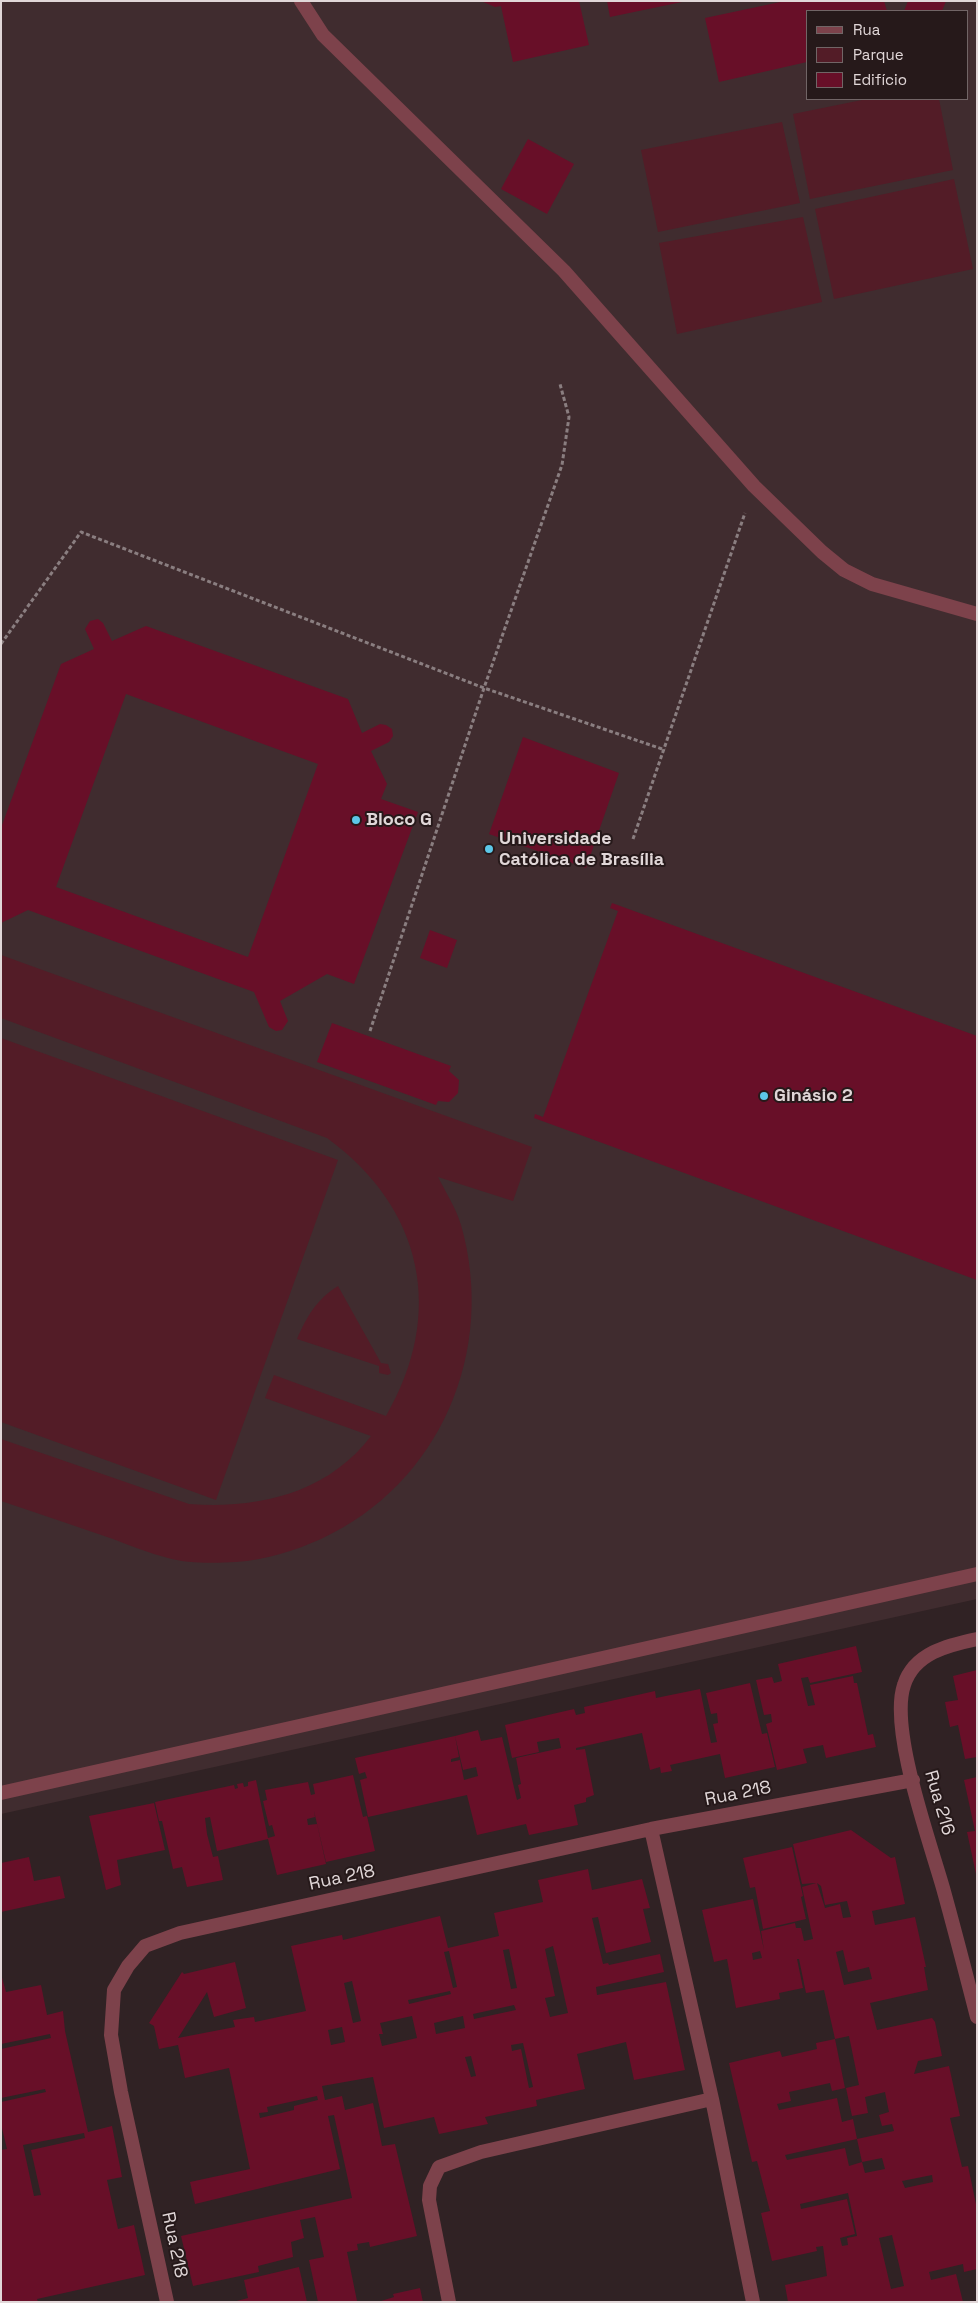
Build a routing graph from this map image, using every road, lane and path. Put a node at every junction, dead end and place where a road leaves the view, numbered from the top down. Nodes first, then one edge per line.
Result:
1 (301, 1) edge
2 (560, 384) dead end
3 (754, 486) junction
4 (977, 614) edge
5 (1, 644) edge
6 (484, 688) junction
7 (665, 750) junction
8 (633, 839) dead end
9 (370, 1032) dead end
10 (977, 1574) edge
11 (977, 1639) edge
12 (912, 1780) junction
13 (1, 1793) edge
14 (651, 1829) junction
15 (977, 2017) edge
16 (712, 2099) junction
17 (166, 2302) edge
18 (449, 2302) edge
19 (753, 2302) edge

1 - 3 street
2 - 6 path
3 - 4 street
3 - 7 path
5 - 6 path
6 - 7 path
6 - 9 path
7 - 8 path
10 - 13 street
11 - 12 street, Rua 216
12 - 14 street, Rua 218
12 - 15 street, Rua 216
14 - 16 street
14 - 17 street, Rua 218
16 - 18 street
16 - 19 street

